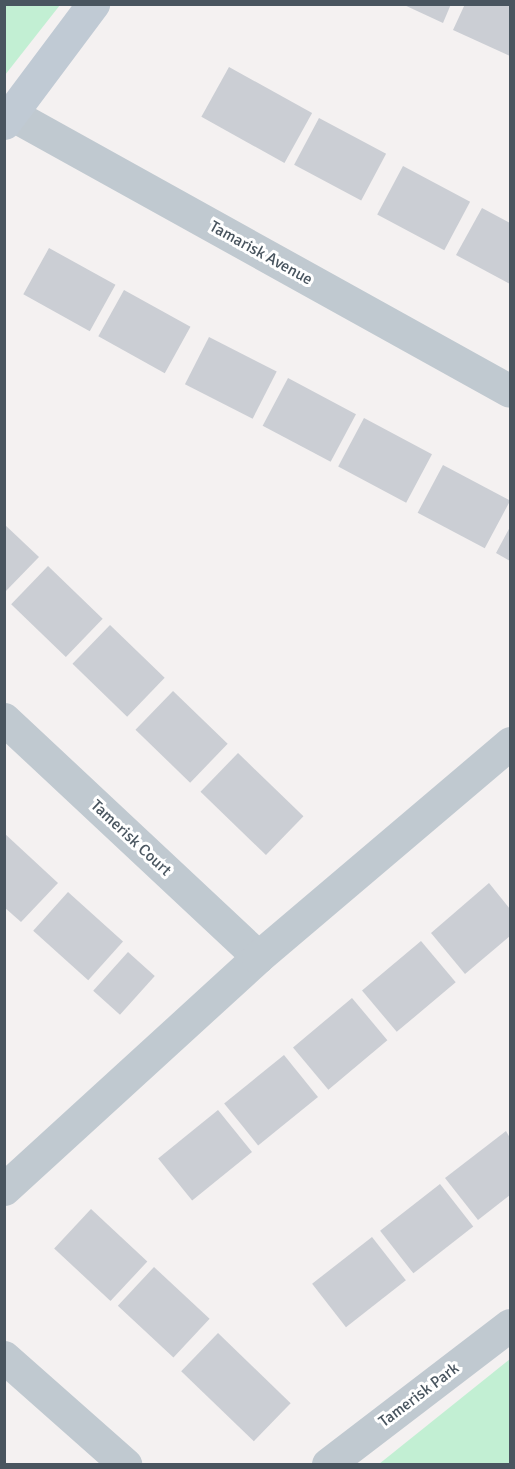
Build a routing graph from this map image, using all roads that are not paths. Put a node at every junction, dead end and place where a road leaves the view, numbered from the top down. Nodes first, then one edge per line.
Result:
1 (93, 4) edge
2 (9, 119) edge
3 (510, 391) edge
4 (4, 719) edge
5 (510, 743) edge
6 (258, 957) junction
7 (4, 1189) edge
8 (510, 1325) edge
9 (4, 1357) edge
10 (125, 1464) edge
11 (328, 1464) edge

1 - 2 street
2 - 3 street, Tamarisk Avenue
4 - 6 street, Tamerisk Court
5 - 6 street
6 - 7 street
8 - 11 street, Tamerisk Park
9 - 10 street

